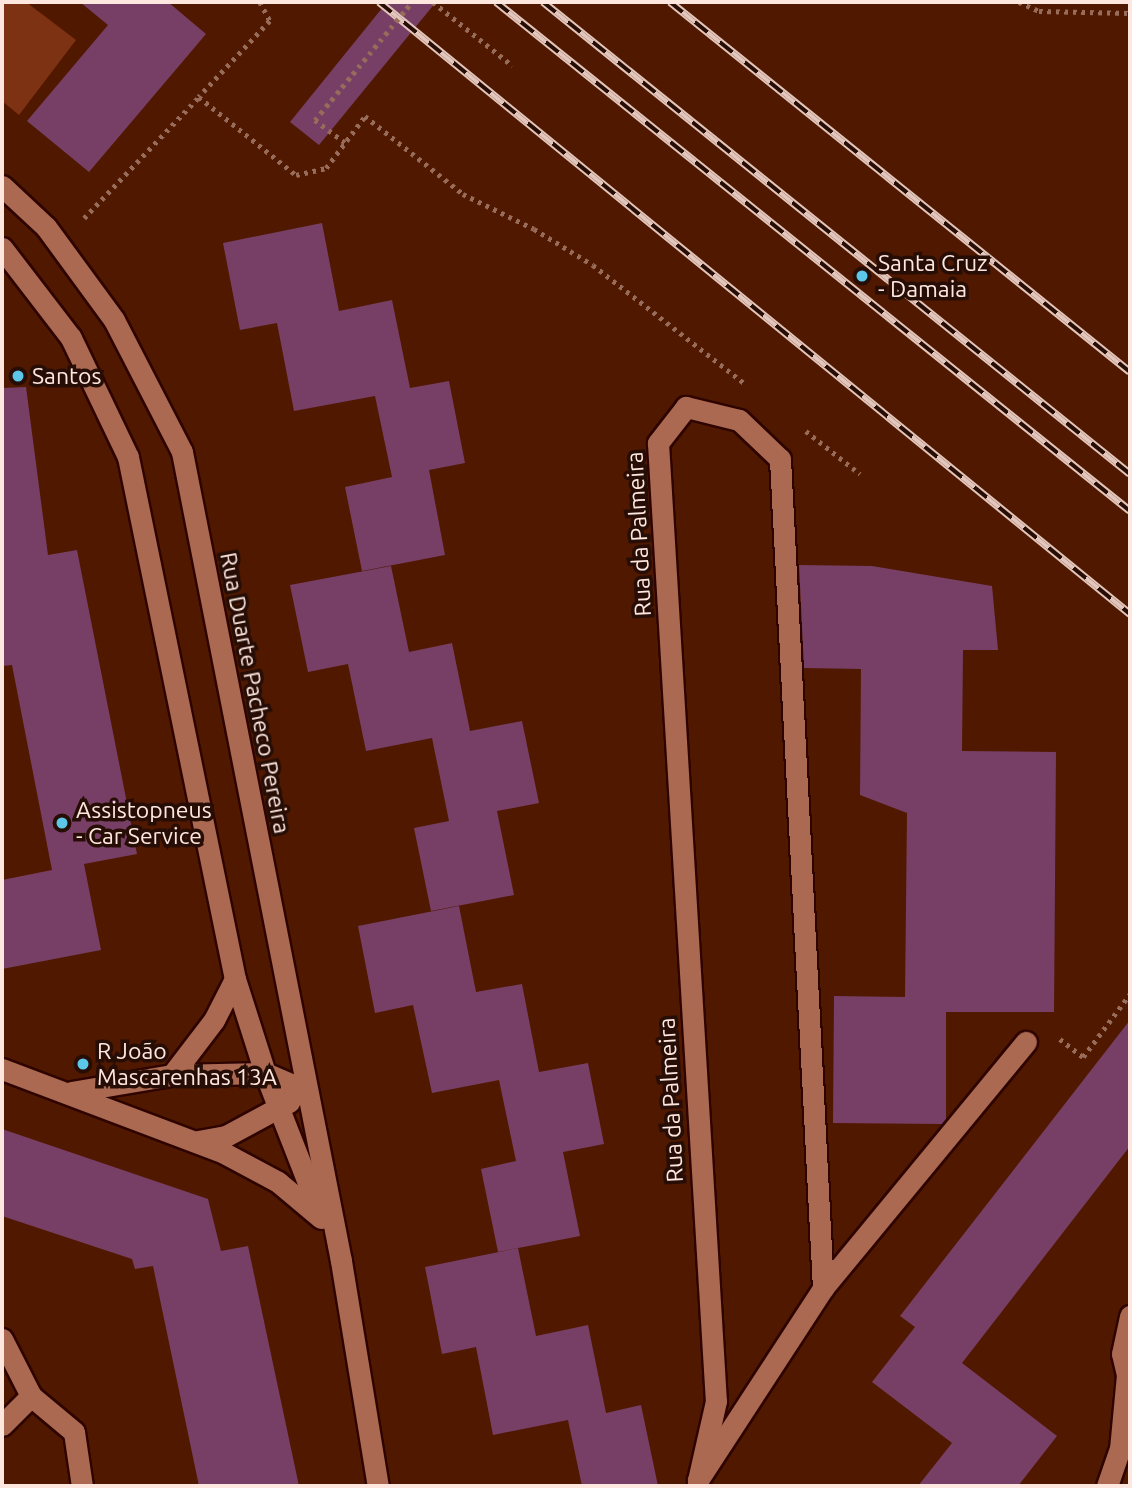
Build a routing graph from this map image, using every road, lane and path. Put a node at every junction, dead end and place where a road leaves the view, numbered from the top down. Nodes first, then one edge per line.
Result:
1 (260, 2) edge
2 (412, 2) edge
3 (433, 2) edge
4 (1019, 2) edge
5 (1130, 13) edge
6 (513, 66) dead end
7 (199, 97) junction
8 (345, 143) junction
9 (2, 186) edge
10 (58, 243) junction
11 (2, 248) edge
12 (753, 390) dead end
13 (796, 424) dead end
14 (860, 474) dead end
15 (235, 979) junction
16 (1130, 994) edge
17 (1026, 1042) joint
18 (2, 1069) edge
19 (265, 1073) junction
20 (172, 1075) junction
21 (305, 1090) junction
22 (71, 1092) junction
23 (279, 1108) junction
24 (198, 1141) junction
25 (321, 1218) junction
26 (341, 1261) junction
27 (823, 1288) junction
28 (1130, 1316) edge
29 (4, 1344) edge
30 (1129, 1377) edge
31 (31, 1396) junction
32 (2, 1425) edge
33 (698, 1483) edge
34 (82, 1486) edge
35 (378, 1486) edge
36 (1107, 1486) edge

1 - 7 path
2 - 8 path, bridge
3 - 6 path
4 - 5 path
7 - 8 path
7 - 10 path
8 - 12 path
9 - 10 street, Rua Duarte Pacheco Pereira
10 - 21 street, Rua Duarte Pacheco Pereira
11 - 15 street, Rua Duarte Pacheco Pereira
13 - 14 path
15 - 19 street, Rua Duarte Pacheco Pereira
15 - 20 street
16 - 17 path
17 - 27 street, Rua da Palmeira
18 - 22 street
19 - 20 street
19 - 21 street
19 - 23 street, Rua Duarte Pacheco Pereira
20 - 22 street
21 - 23 street
21 - 26 street, Rua Duarte Pacheco Pereira
22 - 24 street
23 - 24 street
23 - 25 street, Rua Duarte Pacheco Pereira
24 - 25 street
25 - 26 street, Rua Duarte Pacheco Pereira
26 - 35 street, Rua Duarte Pacheco Pereira
27 - 33 street, Rua da Palmeira
27 - 33 street, Rua da Palmeira
28 - 30 street
29 - 31 street
30 - 36 street
31 - 32 street
31 - 34 street

